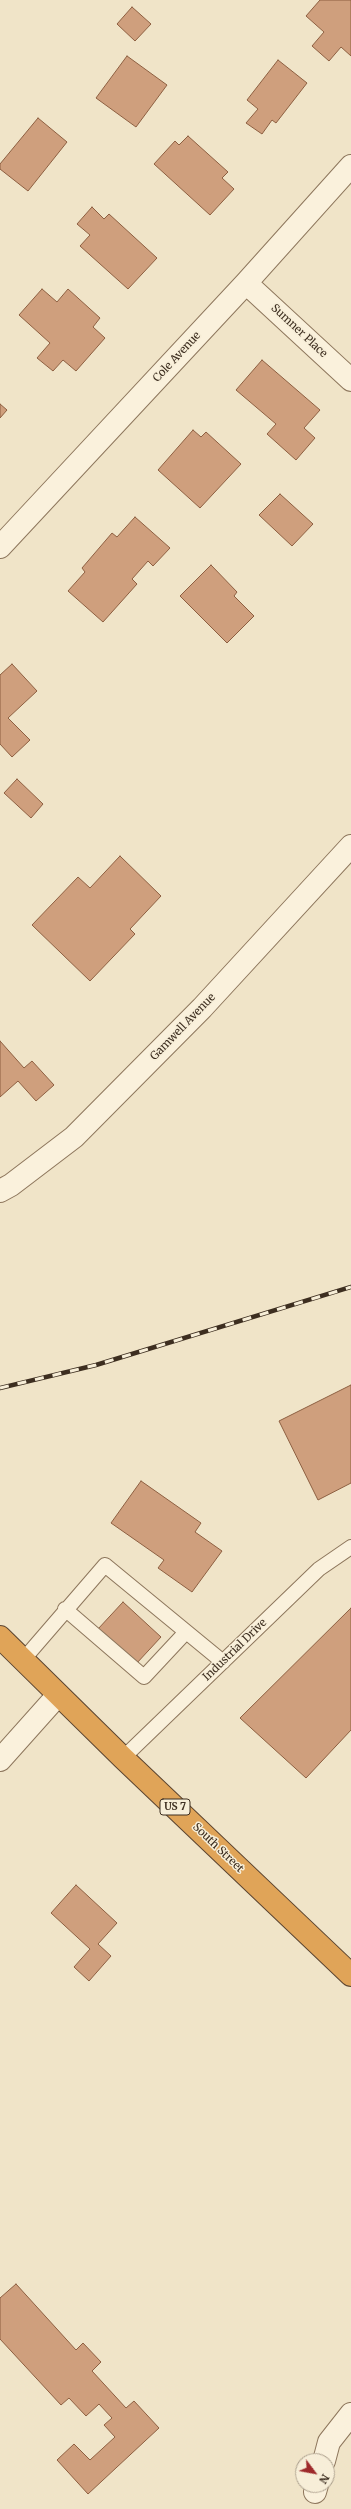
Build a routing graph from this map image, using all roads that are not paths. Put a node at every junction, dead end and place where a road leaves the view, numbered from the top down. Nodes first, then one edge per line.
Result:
1 (351, 166) edge
2 (246, 283) junction
3 (351, 380) edge
4 (0, 547) edge
5 (351, 846) edge
6 (0, 1191) edge
7 (351, 1547) edge
8 (65, 1609) junction
9 (186, 1632) junction
10 (0, 1637) edge
11 (23, 1660) junction
12 (222, 1662) junction
13 (58, 1695) junction
14 (122, 1758) junction
15 (0, 1760) edge
16 (351, 1974) edge
17 (351, 2414) edge
18 (326, 2453) edge

1 - 2 street, Cole Avenue
2 - 3 street, Sumner Place
2 - 4 street, Cole Avenue
5 - 6 street, Gamwell Avenue
7 - 12 lane, Industrial Drive
8 - 9 lane
8 - 9 lane
8 - 11 lane
9 - 12 lane
10 - 11 highway, South Street / US 7
11 - 13 highway, South Street / US 7
12 - 14 lane, Industrial Drive
13 - 14 highway, South Street / US 7
13 - 15 street
14 - 16 highway, South Street / US 7
17 - 18 street

